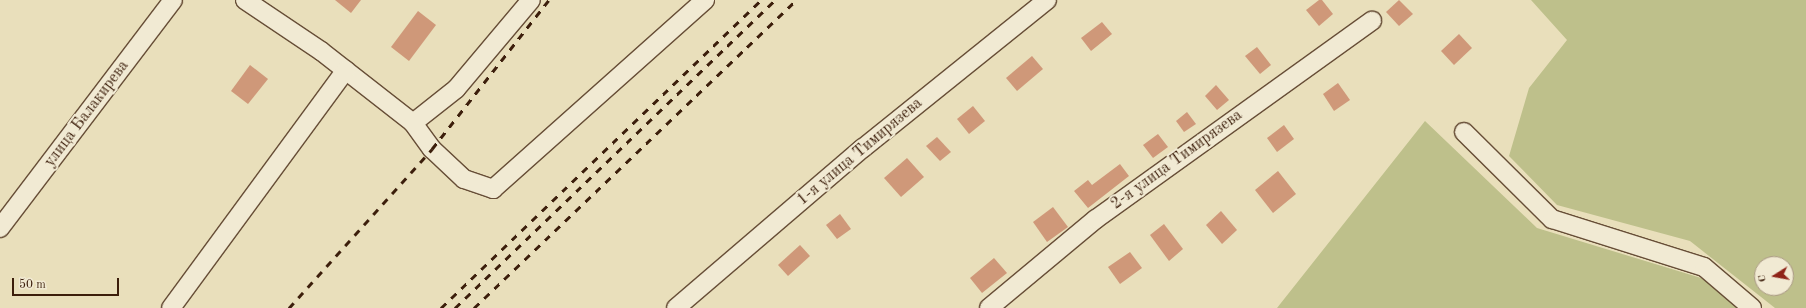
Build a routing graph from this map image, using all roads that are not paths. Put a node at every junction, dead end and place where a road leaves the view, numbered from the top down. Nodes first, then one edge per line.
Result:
1 (173, 0) edge
2 (246, 0) edge
3 (531, 0) edge
4 (705, 0) edge
5 (1047, 0) edge
6 (1372, 21) dead end
7 (346, 70) junction
8 (413, 123) junction
9 (1464, 132) dead end
10 (0, 228) edge
11 (171, 308) edge
12 (676, 308) edge
13 (989, 308) edge
14 (1752, 308) edge

1 - 10 street, улица Балакирева
2 - 7 street
3 - 8 street
4 - 8 street
5 - 12 street, 1-я улица Тимирязева
6 - 13 street, 2-я улица Тимирязева
7 - 8 street
7 - 11 street
9 - 14 street

